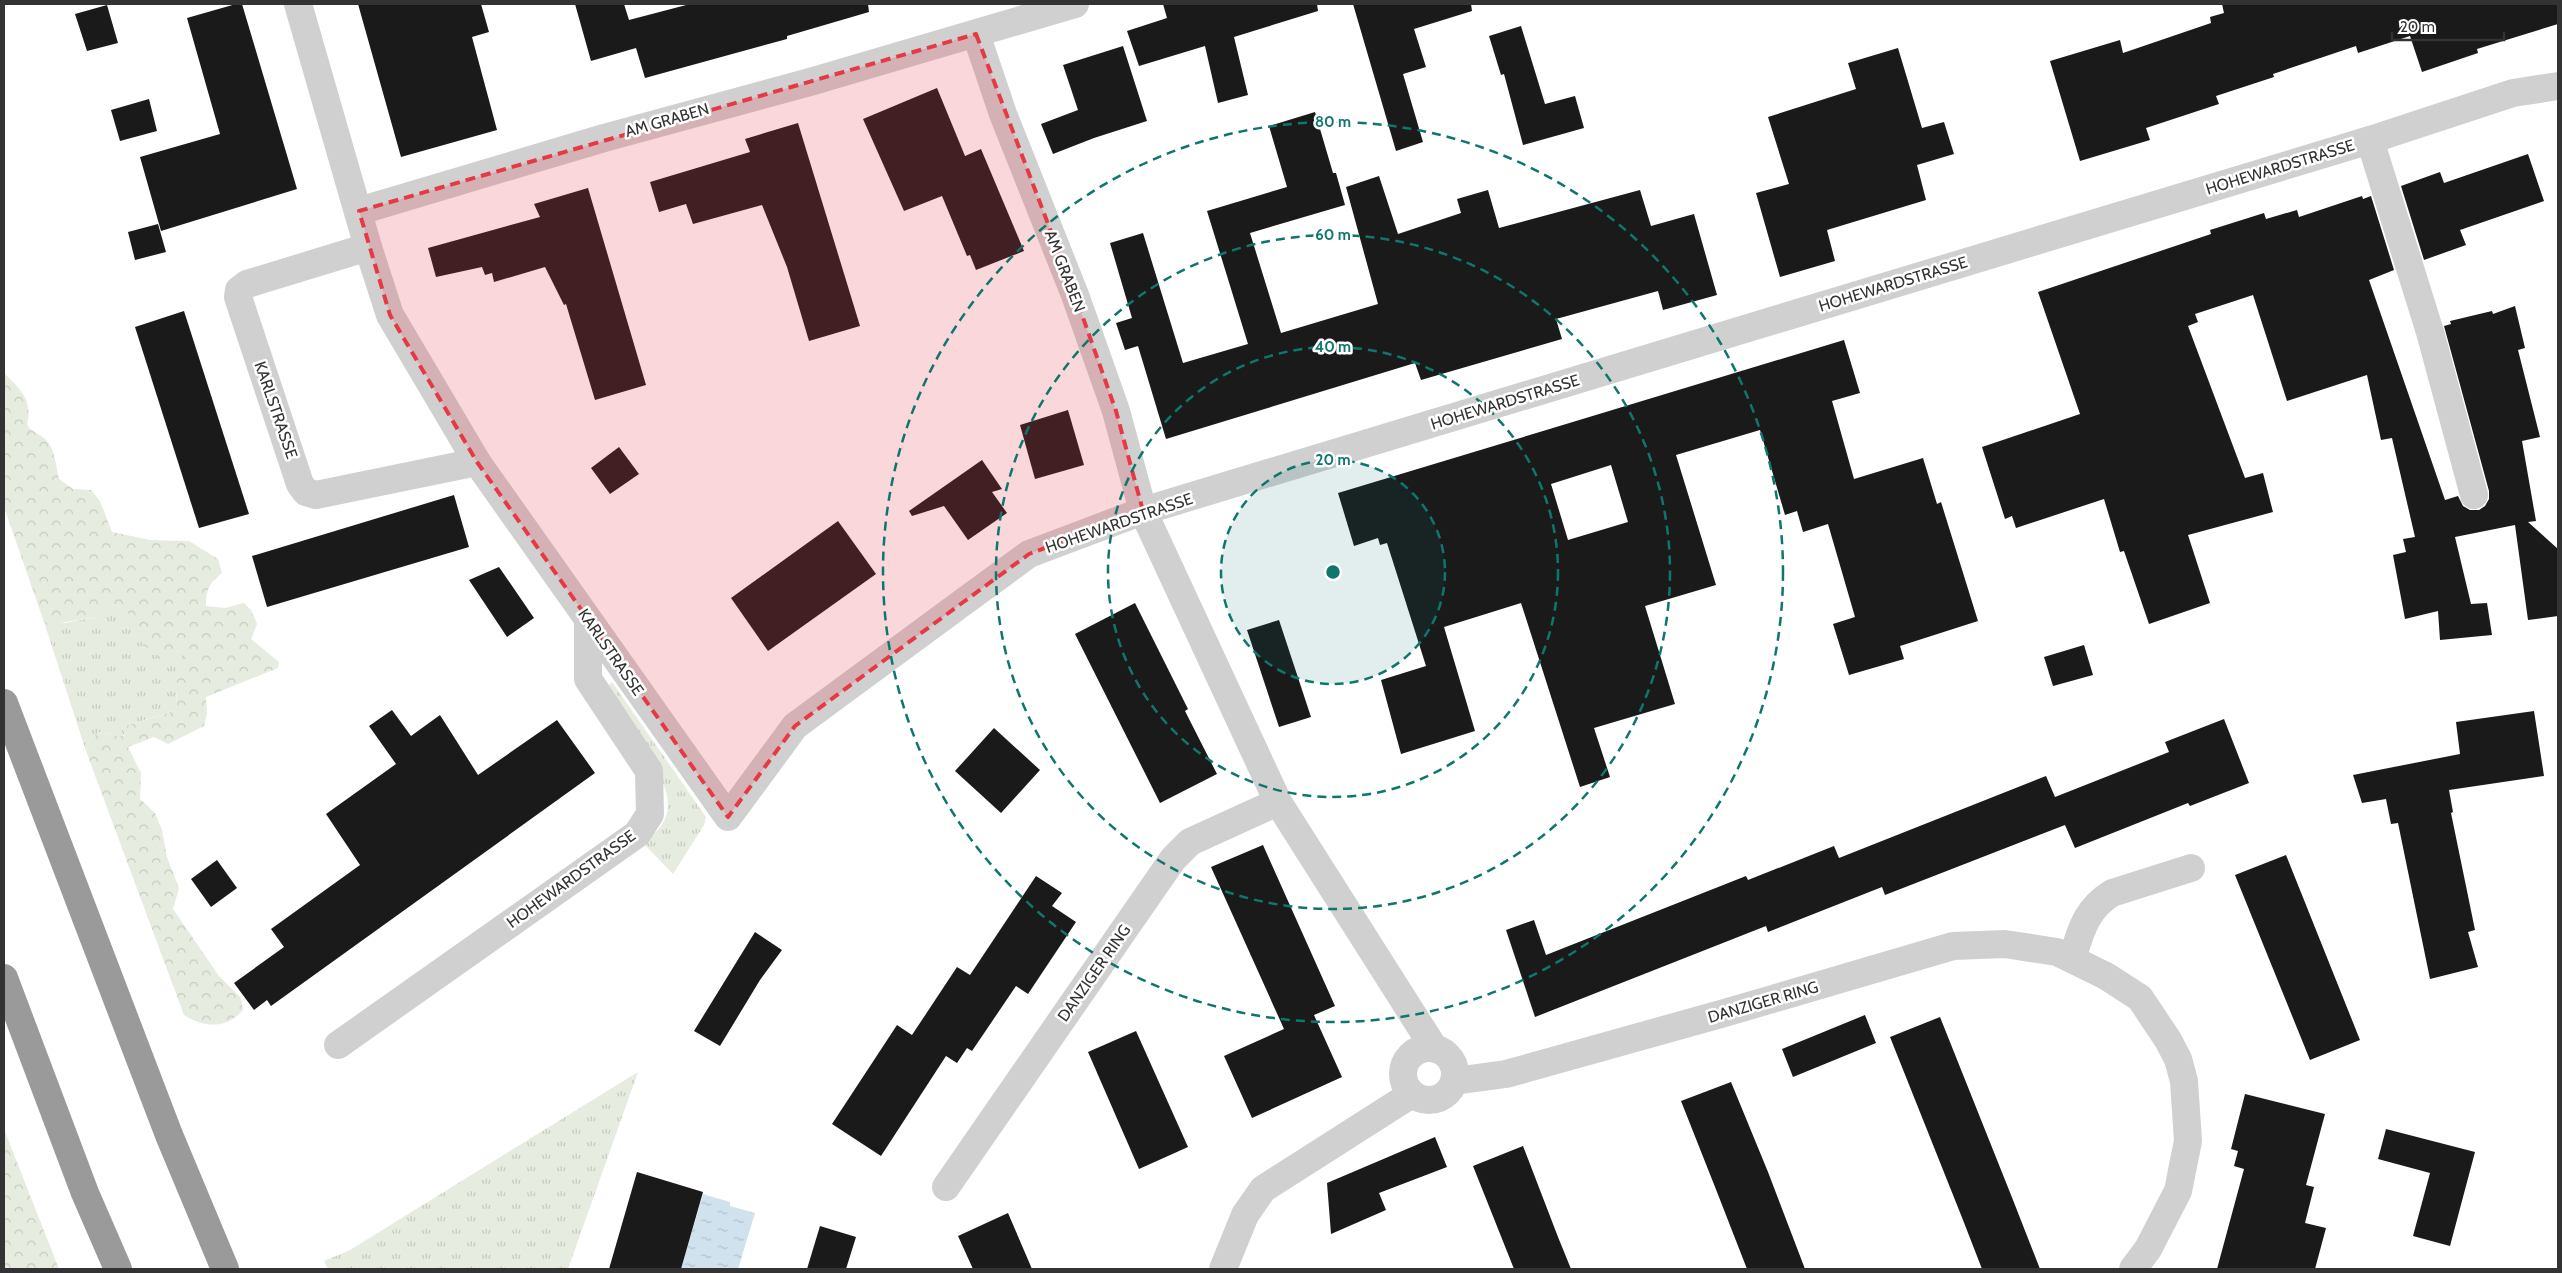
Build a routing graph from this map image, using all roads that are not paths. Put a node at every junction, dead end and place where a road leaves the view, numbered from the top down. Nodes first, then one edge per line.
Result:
1 (298, 4) edge
2 (1075, 4) edge
3 (976, 34) junction
4 (2558, 67) edge
5 (2558, 86) edge
6 (2513, 93) junction
7 (2370, 140) junction
8 (359, 211) junction
9 (368, 247) junction
10 (477, 462) junction
11 (2474, 495) dead end
12 (1143, 511) junction
13 (588, 620) junction
14 (4, 703) edge
15 (1278, 802) junction
16 (728, 817) joint
17 (2191, 868) dead end
18 (2072, 959) junction
19 (4, 978) edge
20 (338, 1045) dead end
21 (1434, 1048) junction
22 (1454, 1081) junction
23 (1412, 1094) junction
24 (946, 1187) dead end
25 (118, 1269) edge
26 (225, 1269) edge
27 (1222, 1269) edge
28 (2133, 1269) edge

1 - 8 street, KARLSTRASSE
2 - 3 street, AM GRABEN
3 - 8 street, AM GRABEN
3 - 12 street, AM GRABEN
4 - 6 street, HOHEWARDSTRASSE
5 - 6 street, HOHEWARDSTRASSE
6 - 7 street, HOHEWARDSTRASSE
7 - 11 street, HOHEWARDSTRASSE
7 - 12 street, HOHEWARDSTRASSE
8 - 9 street, KARLSTRASSE
9 - 10 street, KARLSTRASSE
9 - 10 street, KARLSTRASSE
10 - 13 street, KARLSTRASSE
12 - 15 street
12 - 16 street, HOHEWARDSTRASSE
13 - 16 street, KARLSTRASSE
13 - 20 street, HOHEWARDSTRASSE
14 - 26 highway
15 - 21 street
15 - 24 street, DANZIGER RING
17 - 18 street
18 - 22 street, DANZIGER RING
18 - 28 street, DANZIGER RING
19 - 25 highway
21 - 22 street
21 - 23 street
22 - 23 street
23 - 27 street

